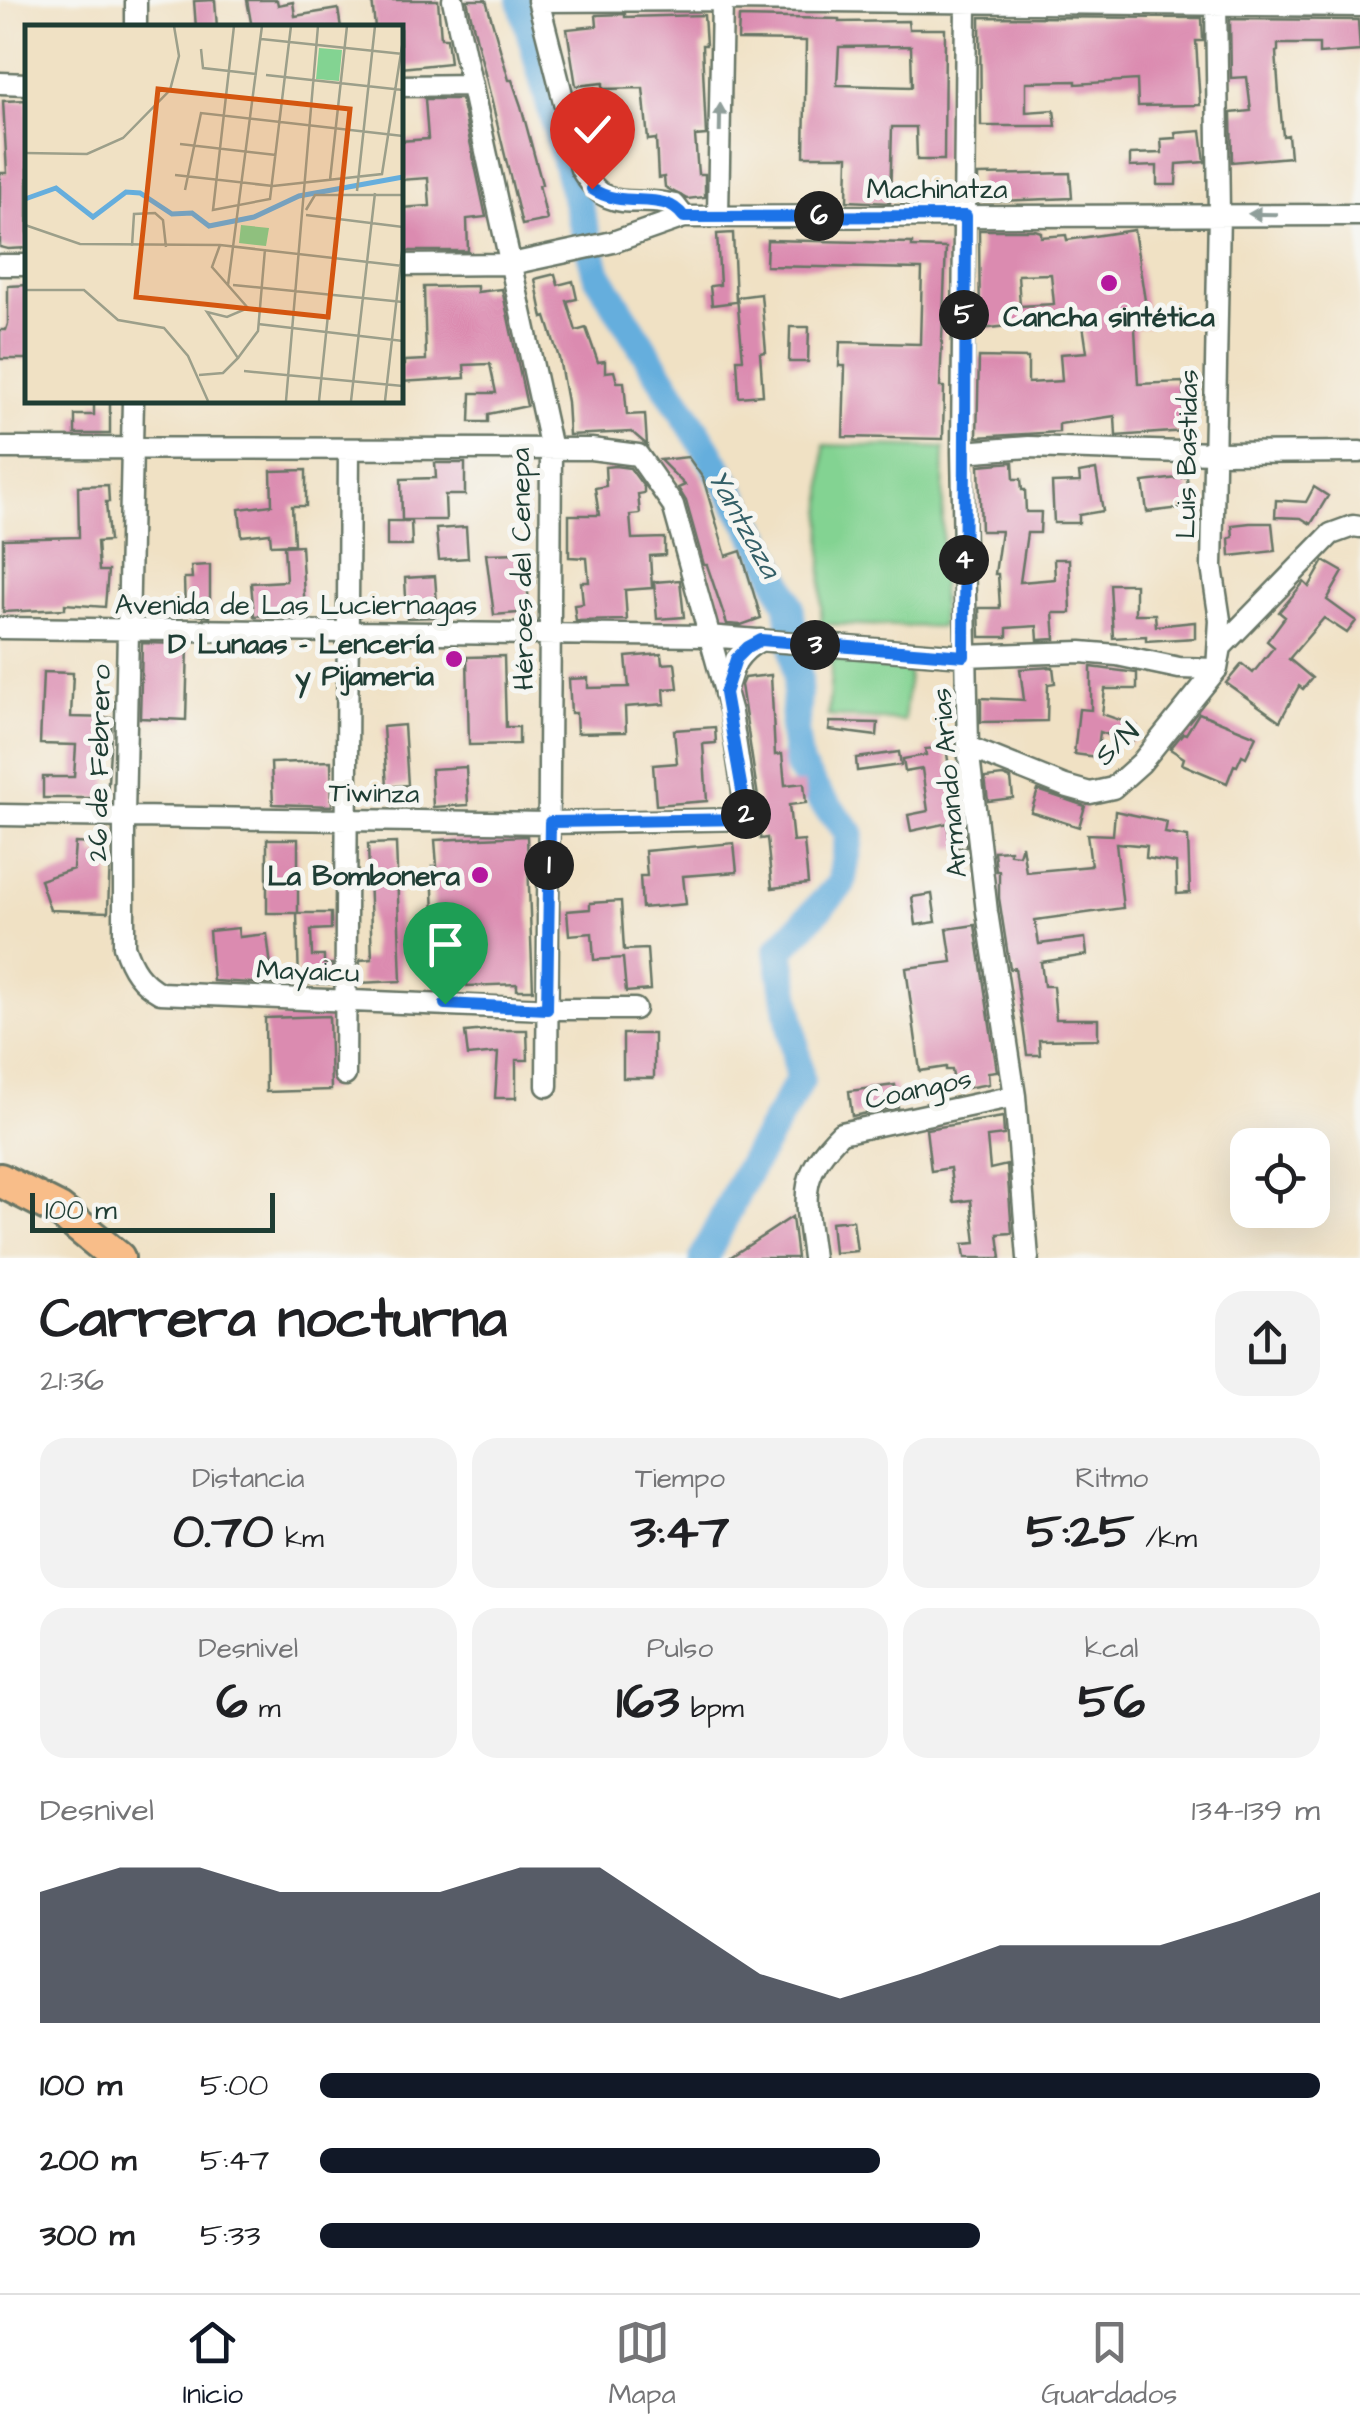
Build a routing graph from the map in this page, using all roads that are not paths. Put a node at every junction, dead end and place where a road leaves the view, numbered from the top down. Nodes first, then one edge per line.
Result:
1 (453, 0) edge
2 (722, 0) edge
3 (538, 1) edge
4 (966, 2) edge
5 (1216, 3) edge
6 (1360, 6) edge
7 (0, 83) edge
8 (25, 84) edge
9 (472, 85) junction
10 (402, 86) edge
11 (1219, 214) junction
12 (718, 215) junction
13 (1360, 215) edge
14 (966, 216) junction
15 (684, 217) junction
16 (510, 264) junction
17 (402, 265) edge
18 (133, 402) edge
19 (0, 448) edge
20 (132, 448) junction
21 (551, 449) junction
22 (349, 450) junction
23 (962, 452) junction
24 (1360, 452) edge
25 (1212, 453) junction
26 (1360, 527) edge
27 (0, 628) edge
28 (347, 630) junction
29 (128, 631) junction
30 (551, 632) junction
31 (707, 636) junction
32 (766, 640) junction
33 (964, 656) junction
34 (1217, 669) junction
35 (725, 693) junction
36 (968, 747) junction
37 (0, 815) edge
38 (124, 816) junction
39 (344, 818) junction
40 (550, 822) junction
41 (124, 946) joint
42 (344, 998) junction
43 (547, 1009) junction
44 (636, 1009) dead end
45 (345, 1075) dead end
46 (547, 1086) dead end
47 (1014, 1096) junction
48 (0, 1180) edge
49 (118, 1258) edge
50 (813, 1258) edge
51 (1028, 1258) edge

1 - 9 street, Héroes del Cenepa
2 - 3 street
2 - 4 street
12 -> 2 street
3 - 15 street
4 - 5 street
4 - 14 street, Armando Arias
5 - 6 street
5 - 11 street, Luis Bastidas
7 - 8 street
9 - 10 street
9 - 16 street, Héroes del Cenepa
13 -> 11 street, Machinatza
11 - 14 street, Machinatza
11 - 25 street, Luis Bastidas
12 - 14 street, Machinatza
12 - 15 street, Machinatza
14 - 23 street, Armando Arias
15 - 16 street, Machinatza
16 - 17 street, Machinatza
16 - 21 street, Héroes del Cenepa
18 - 20 street, 26 de Febrero
19 - 20 street
20 - 22 street
20 - 29 street, 26 de Febrero
21 - 22 street
21 - 30 street, Héroes del Cenepa
21 - 31 street
22 - 28 street
23 - 25 street
23 - 33 street, Armando Arias
24 - 25 street
25 - 34 street, Luis Bastidas
26 - 34 street
27 - 29 street, Avenida de Las Luciernagas
28 - 29 street, Avenida de Las Luciernagas
28 - 30 street, Avenida de Las Luciernagas
28 - 39 street
29 - 38 street, 26 de Febrero
30 - 31 street, Avenida de Las Luciernagas
30 - 40 street, Héroes del Cenepa
31 - 32 street, Avenida de Las Luciernagas
31 - 35 street
32 - 33 street, Avenida de Las Luciernagas
32 - 35 street
33 - 34 street
33 - 36 street, Armando Arias
34 - 36 street, S/N
35 - 40 street, Tiwinza
36 - 47 street, Armando Arias
37 - 38 street, Tiwinza
38 - 39 street, Tiwinza
38 - 41 street, 26 de Febrero
39 - 40 street, Tiwinza
39 - 42 street
40 - 43 street, Héroes del Cenepa
41 - 42 street, Mayaicu
42 - 43 street, Mayaicu
42 - 45 street
43 - 44 street, Mayaicu
43 - 46 street, Héroes del Cenepa
47 - 50 street, Coangos
47 - 51 street, Armando Arias
48 - 49 highway

